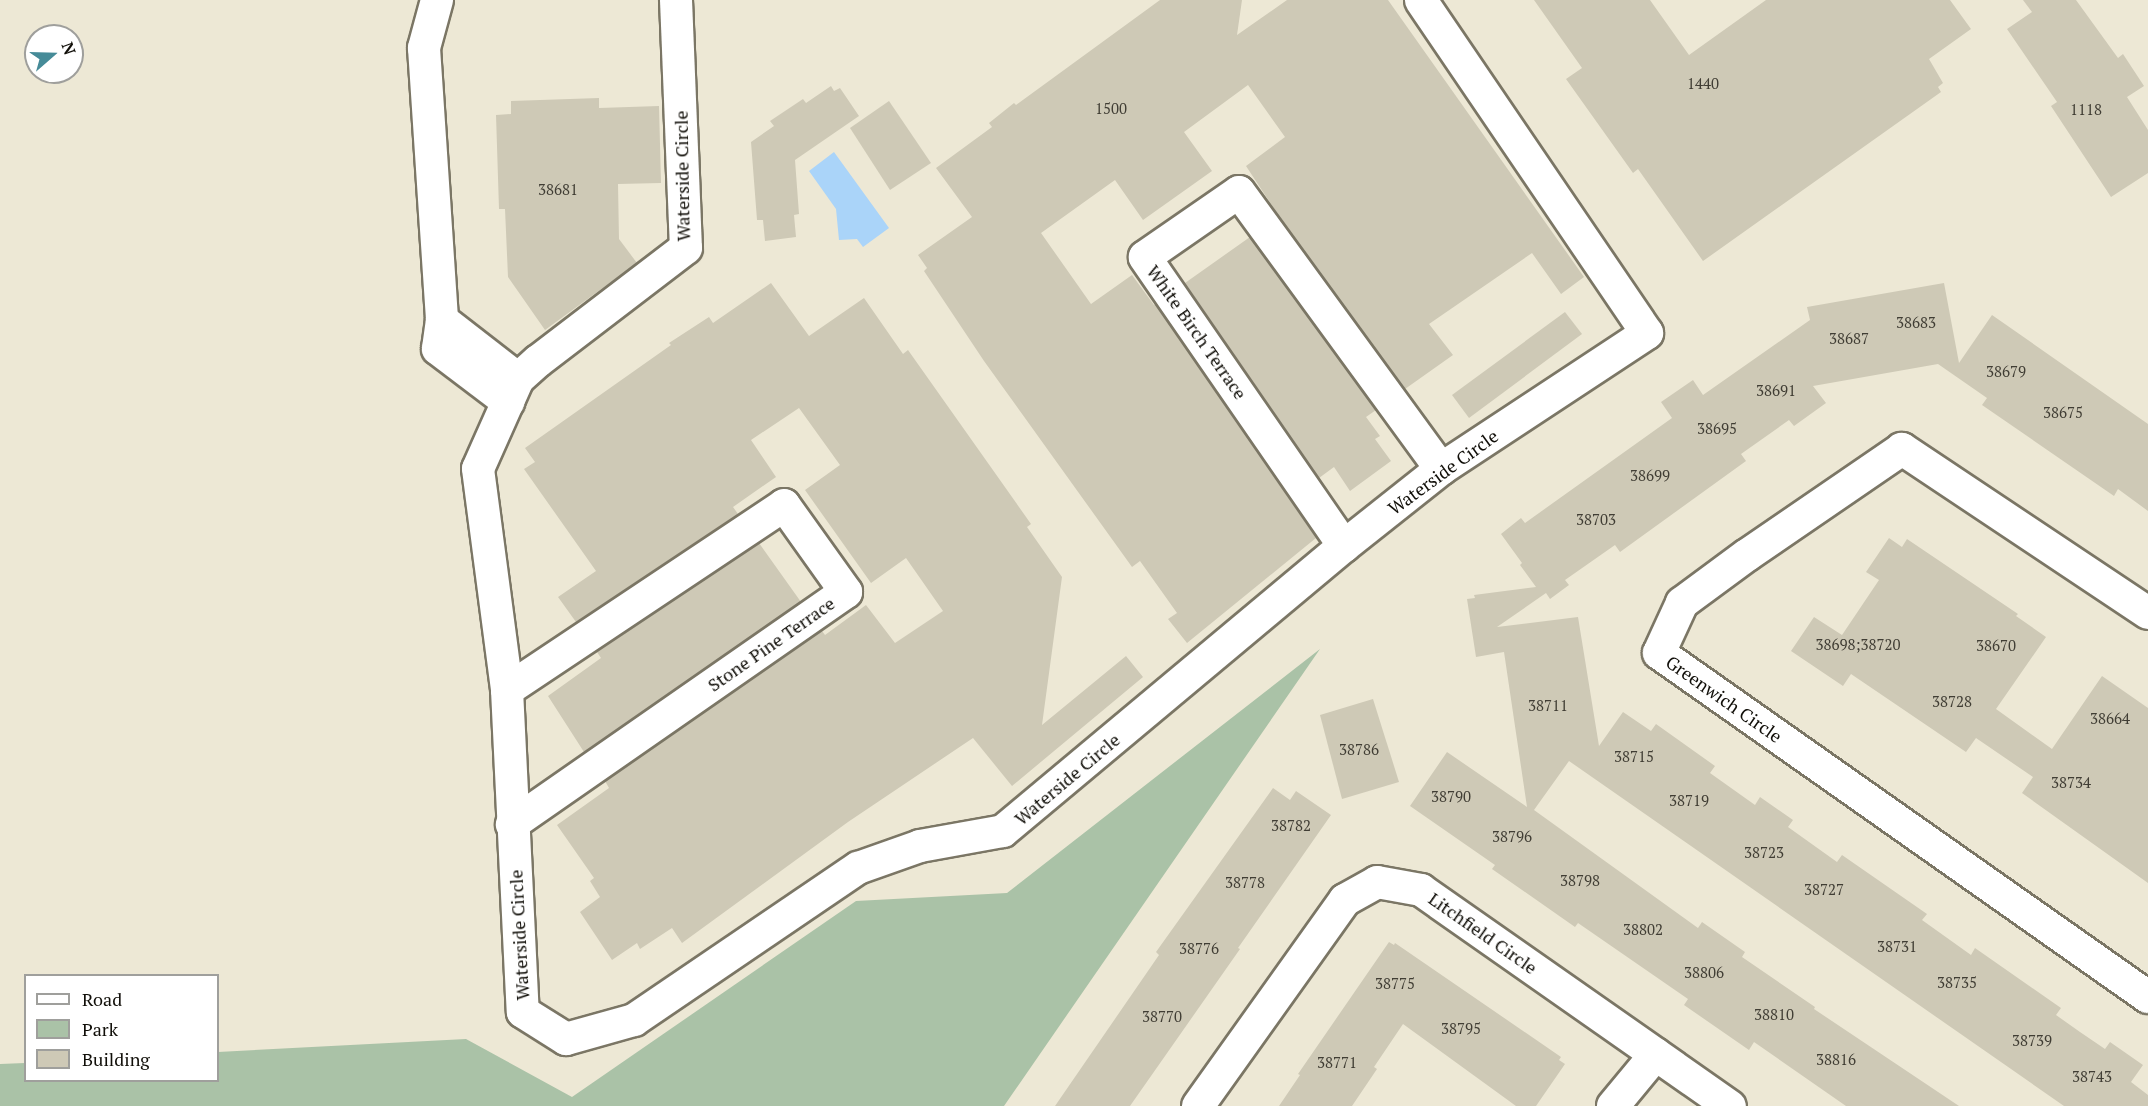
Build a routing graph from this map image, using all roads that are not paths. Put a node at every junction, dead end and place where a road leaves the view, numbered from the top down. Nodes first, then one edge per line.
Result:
1 (437, 0) edge
2 (676, 0) edge
3 (1421, 0) edge
4 (513, 391) junction
5 (1441, 469) junction
6 (1344, 546) junction
7 (2148, 613) edge
8 (507, 690) junction
9 (512, 824) junction
10 (2148, 997) edge
11 (1656, 1054) junction
12 (1198, 1106) edge
13 (1613, 1106) edge
14 (1730, 1106) edge

1 - 4 street
2 - 4 street, Waterside Circle
3 - 5 street, Waterside Circle
4 - 8 street, Waterside Circle
5 - 6 street, Waterside Circle
5 - 6 street, White Birch Terrace
6 - 9 street, Waterside Circle
7 - 10 street, Greenwich Circle
8 - 9 street, Waterside Circle
8 - 9 street, Stone Pine Terrace
11 - 12 street, Litchfield Circle
11 - 13 street
11 - 14 street, Litchfield Circle

